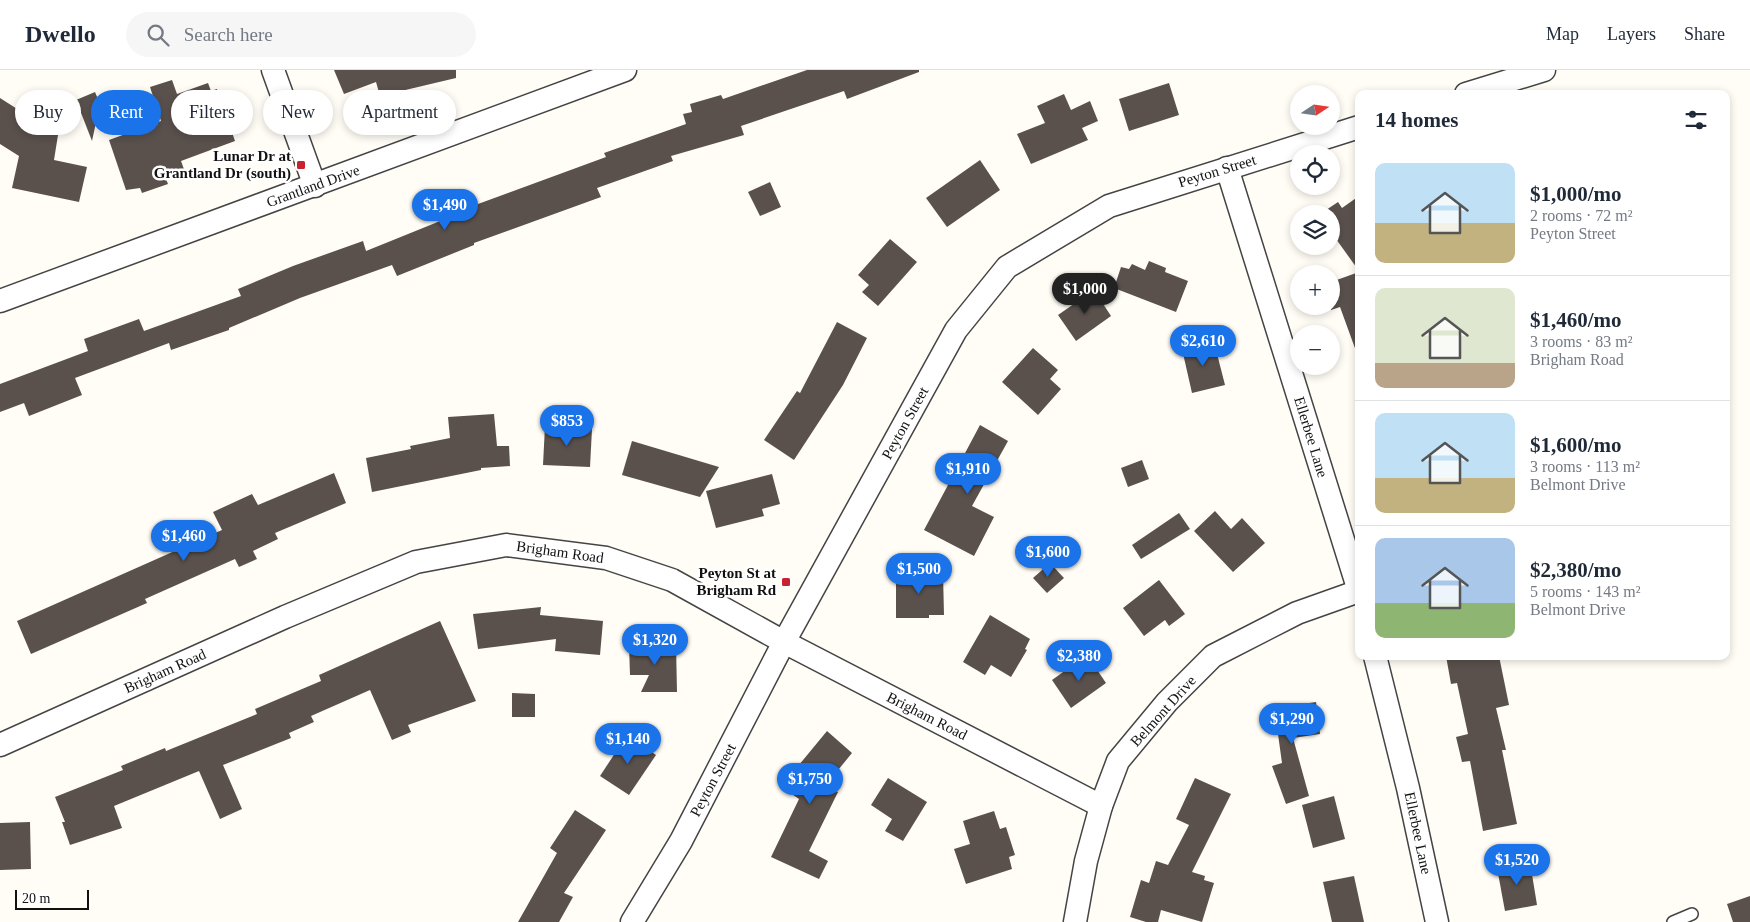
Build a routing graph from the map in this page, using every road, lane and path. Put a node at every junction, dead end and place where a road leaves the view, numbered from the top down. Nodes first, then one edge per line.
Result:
1 (273, 70) edge
2 (625, 70) edge
3 (1544, 70) edge
4 (1493, 77) edge
5 (1472, 90) edge
6 (1355, 128) edge
7 (1227, 168) junction
8 (314, 186) junction
9 (0, 301) edge
10 (1355, 578) edge
11 (1355, 592) edge
12 (784, 642) junction
13 (1376, 660) edge
14 (0, 745) edge
15 (1101, 806) junction
16 (1692, 914) dead end
17 (632, 922) edge
18 (1075, 922) edge
19 (1437, 922) edge
20 (1673, 922) edge

1 - 8 street
2 - 8 street, Grantland Drive
3 - 4 street
4 - 5 street
6 - 7 street, Peyton Street
7 - 10 street, Ellerbee Lane
7 - 12 street, Peyton Street
8 - 9 street, Grantland Drive
11 - 15 street, Belmont Drive
12 - 14 street, Brigham Road
12 - 15 street, Brigham Road
12 - 17 street, Peyton Street
13 - 19 street, Ellerbee Lane
15 - 18 street, Belmont Drive
16 - 20 lane

